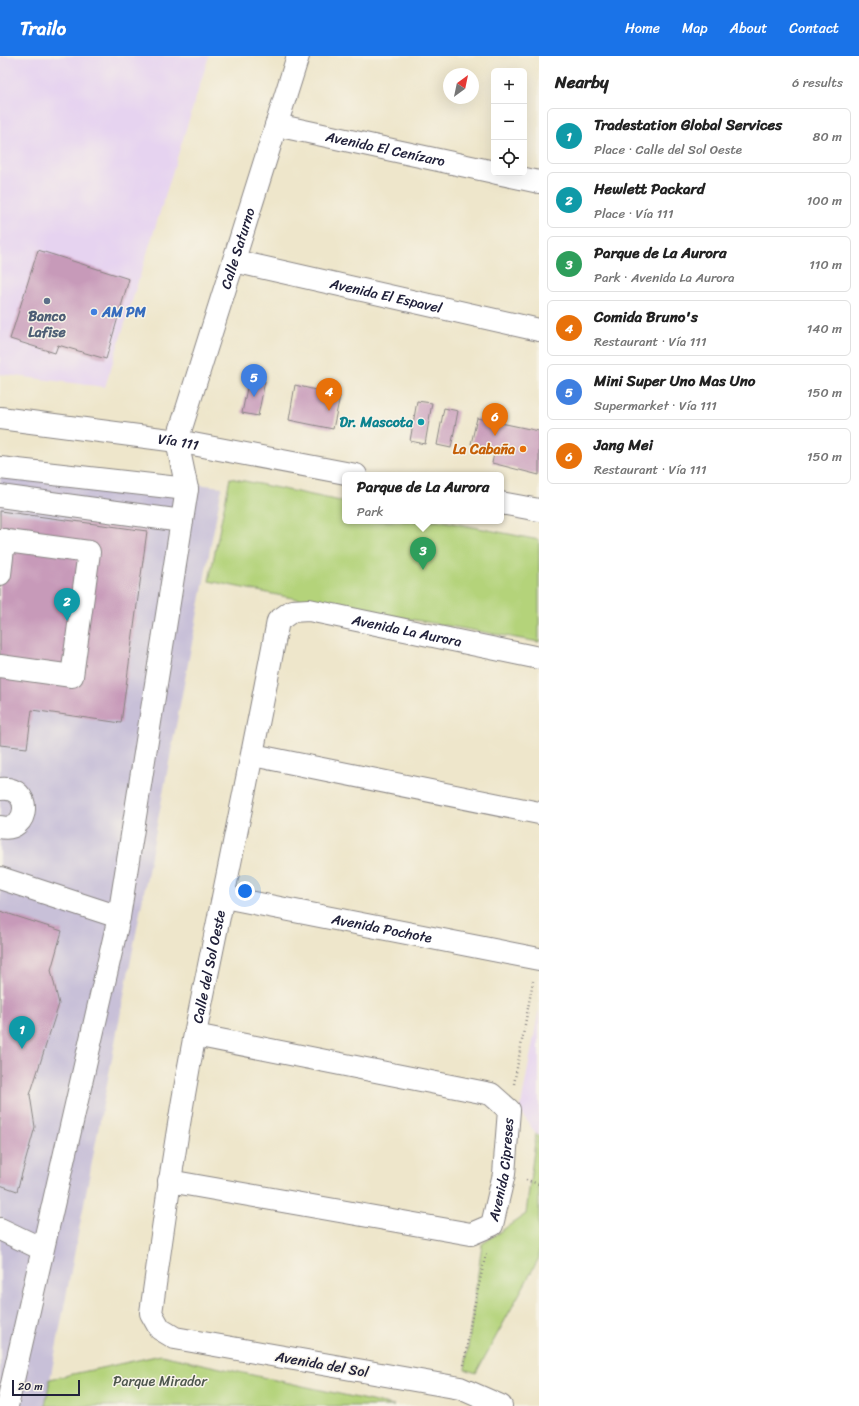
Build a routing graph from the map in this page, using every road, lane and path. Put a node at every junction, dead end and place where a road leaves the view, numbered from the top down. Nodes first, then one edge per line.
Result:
1 (298, 56) edge
2 (276, 126) junction
3 (491, 172) edge
4 (510, 176) edge
5 (539, 182) edge
6 (234, 261) junction
7 (539, 330) edge
8 (0, 418) edge
9 (177, 441) junction
10 (0, 468) edge
11 (342, 472) edge
12 (187, 489) junction
13 (0, 496) edge
14 (504, 504) edge
15 (539, 510) edge
16 (182, 521) junction
17 (2, 540) edge
18 (0, 574) edge
19 (278, 622) joint
20 (539, 658) edge
21 (0, 666) edge
22 (253, 754) junction
23 (0, 789) edge
24 (539, 813) edge
25 (1, 832) edge
26 (0, 878) edge
27 (224, 898) junction
28 (119, 917) junction
29 (538, 959) edge
30 (195, 1035) junction
31 (509, 1110) junction
32 (169, 1181) junction
33 (492, 1225) junction
34 (0, 1229) edge
35 (42, 1249) junction
36 (151, 1313) joint
37 (457, 1397) edge
38 (7, 1406) edge
39 (501, 1406) edge

1 - 2 street, Calle Saturno
2 - 3 street, Avenida El Cenízaro
2 - 6 street, Calle Saturno
4 - 5 street, Avenida El Cenízaro
6 - 7 street, Avenida El Espavel
6 - 9 street, Calle Saturno
8 - 9 street, Vía 111
9 - 11 street, Vía 111
9 - 12 street
10 - 12 street
12 - 16 street
13 - 16 street
14 - 15 street
16 - 28 street
17 - 18 street
17 - 21 street
19 - 20 street, Avenida La Aurora
19 - 22 street, Calle del Sol Oeste
22 - 24 street
22 - 27 street, Calle del Sol Oeste
23 - 25 street
26 - 28 street
27 - 29 street, Avenida Pochote
27 - 30 street, Calle del Sol Oeste
28 - 35 street
29 - 31 path
30 - 31 street, Avenida Cipreses
30 - 32 street, Calle del Sol Oeste
31 - 33 street, Avenida Cipreses
32 - 33 street, Avenida Cipreses
32 - 36 street, Calle del Sol Oeste
33 - 37 path
34 - 35 street
35 - 38 street
36 - 37 street, Avenida del Sol
37 - 39 street, Avenida del Sol

